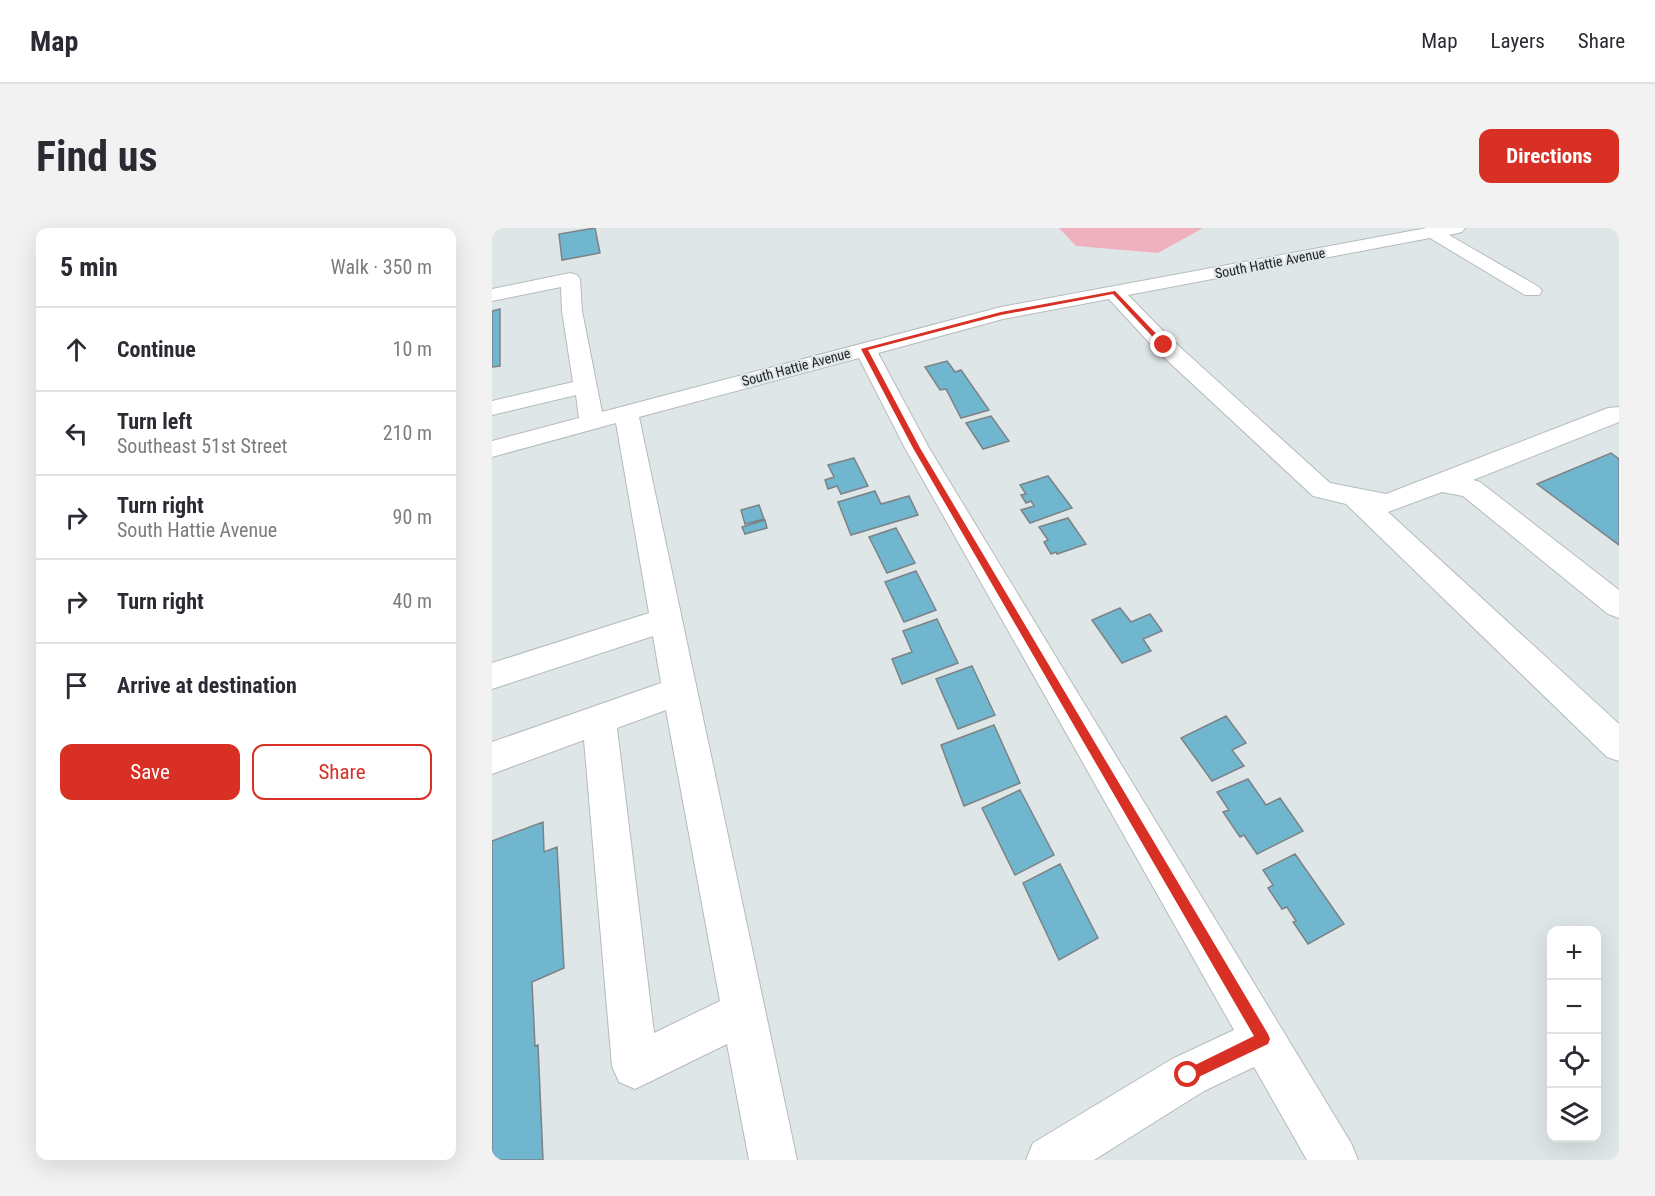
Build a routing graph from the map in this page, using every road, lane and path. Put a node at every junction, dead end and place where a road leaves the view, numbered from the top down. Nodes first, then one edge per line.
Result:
1 (1376, 228) edge
2 (1456, 228) edge
3 (1432, 232) junction
4 (1396, 239) junction
5 (1532, 291) dead end
6 (1115, 292) junction
7 (492, 295) edge
8 (865, 349) junction
9 (585, 386) junction
10 (492, 408) edge
11 (626, 413) junction
12 (1619, 415) edge
13 (592, 422) junction
14 (492, 449) edge
15 (1440, 483) junction
16 (1355, 496) junction
17 (1619, 606) edge
18 (665, 620) junction
19 (492, 676) edge
20 (679, 691) junction
21 (599, 720) junction
22 (1619, 747) edge
23 (492, 758) edge
24 (744, 1013) junction
25 (1263, 1039) junction
26 (773, 1160) edge
27 (1050, 1160) edge
28 (1334, 1160) edge

1 - 4 street
2 - 3 street, South Hattie Avenue
3 - 4 street, South Hattie Avenue
3 - 5 street
4 - 6 street, South Hattie Avenue
6 - 8 street, South Hattie Avenue
6 - 16 street
7 - 9 street
8 - 11 street, South Hattie Avenue
8 - 25 street
9 - 10 street
9 - 13 street
11 - 13 street, South Hattie Avenue
11 - 18 street
12 - 15 street
13 - 14 street, South Hattie Avenue
15 - 16 street
15 - 17 street
16 - 22 street
18 - 19 street
18 - 20 street
20 - 21 street
20 - 24 street
21 - 23 street
21 - 24 street
24 - 26 street
25 - 27 street
25 - 28 street

